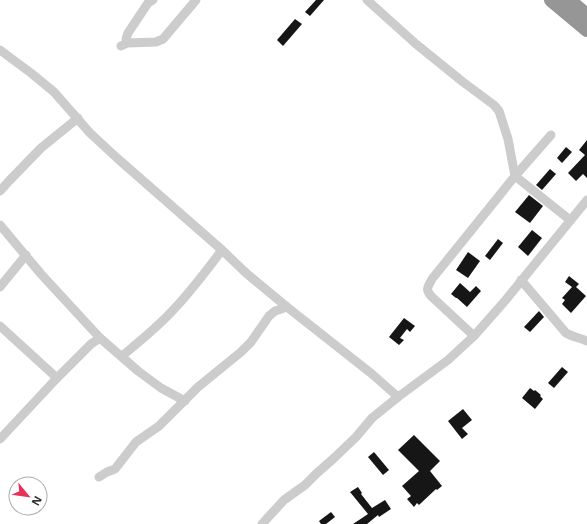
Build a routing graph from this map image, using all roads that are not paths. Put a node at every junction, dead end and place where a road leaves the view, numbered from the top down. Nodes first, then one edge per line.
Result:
1 (153, 0) edge
2 (196, 0) edge
3 (367, 0) edge
4 (551, 0) edge
5 (573, 1) edge
6 (587, 15) edge
7 (587, 30) edge
8 (2, 55) edge
9 (78, 118) junction
10 (551, 135) dead end
11 (514, 176) junction
12 (0, 191) edge
13 (587, 200) edge
14 (570, 220) junction
15 (0, 225) edge
16 (222, 250) junction
17 (26, 256) junction
18 (521, 280) junction
19 (0, 286) edge
20 (287, 307) junction
21 (0, 326) edge
22 (474, 336) junction
23 (100, 338) junction
24 (587, 342) edge
25 (122, 356) junction
26 (57, 378) junction
27 (398, 397) junction
28 (185, 401) junction
29 (0, 439) edge
30 (99, 477) dead end
31 (262, 524) edge

1 - 2 street
3 - 11 street
4 - 7 highway
5 - 6 highway
8 - 9 street
9 - 12 street
9 - 16 street
10 - 11 street
11 - 14 street
11 - 22 street
13 - 14 street
14 - 18 street
15 - 17 street
16 - 20 street
16 - 25 street
17 - 19 street
17 - 23 street
18 - 22 street
18 - 24 street
20 - 27 street
20 - 28 street
21 - 26 street
22 - 27 street
23 - 25 street
23 - 26 street
25 - 28 street
26 - 29 street
27 - 31 street
28 - 30 street

